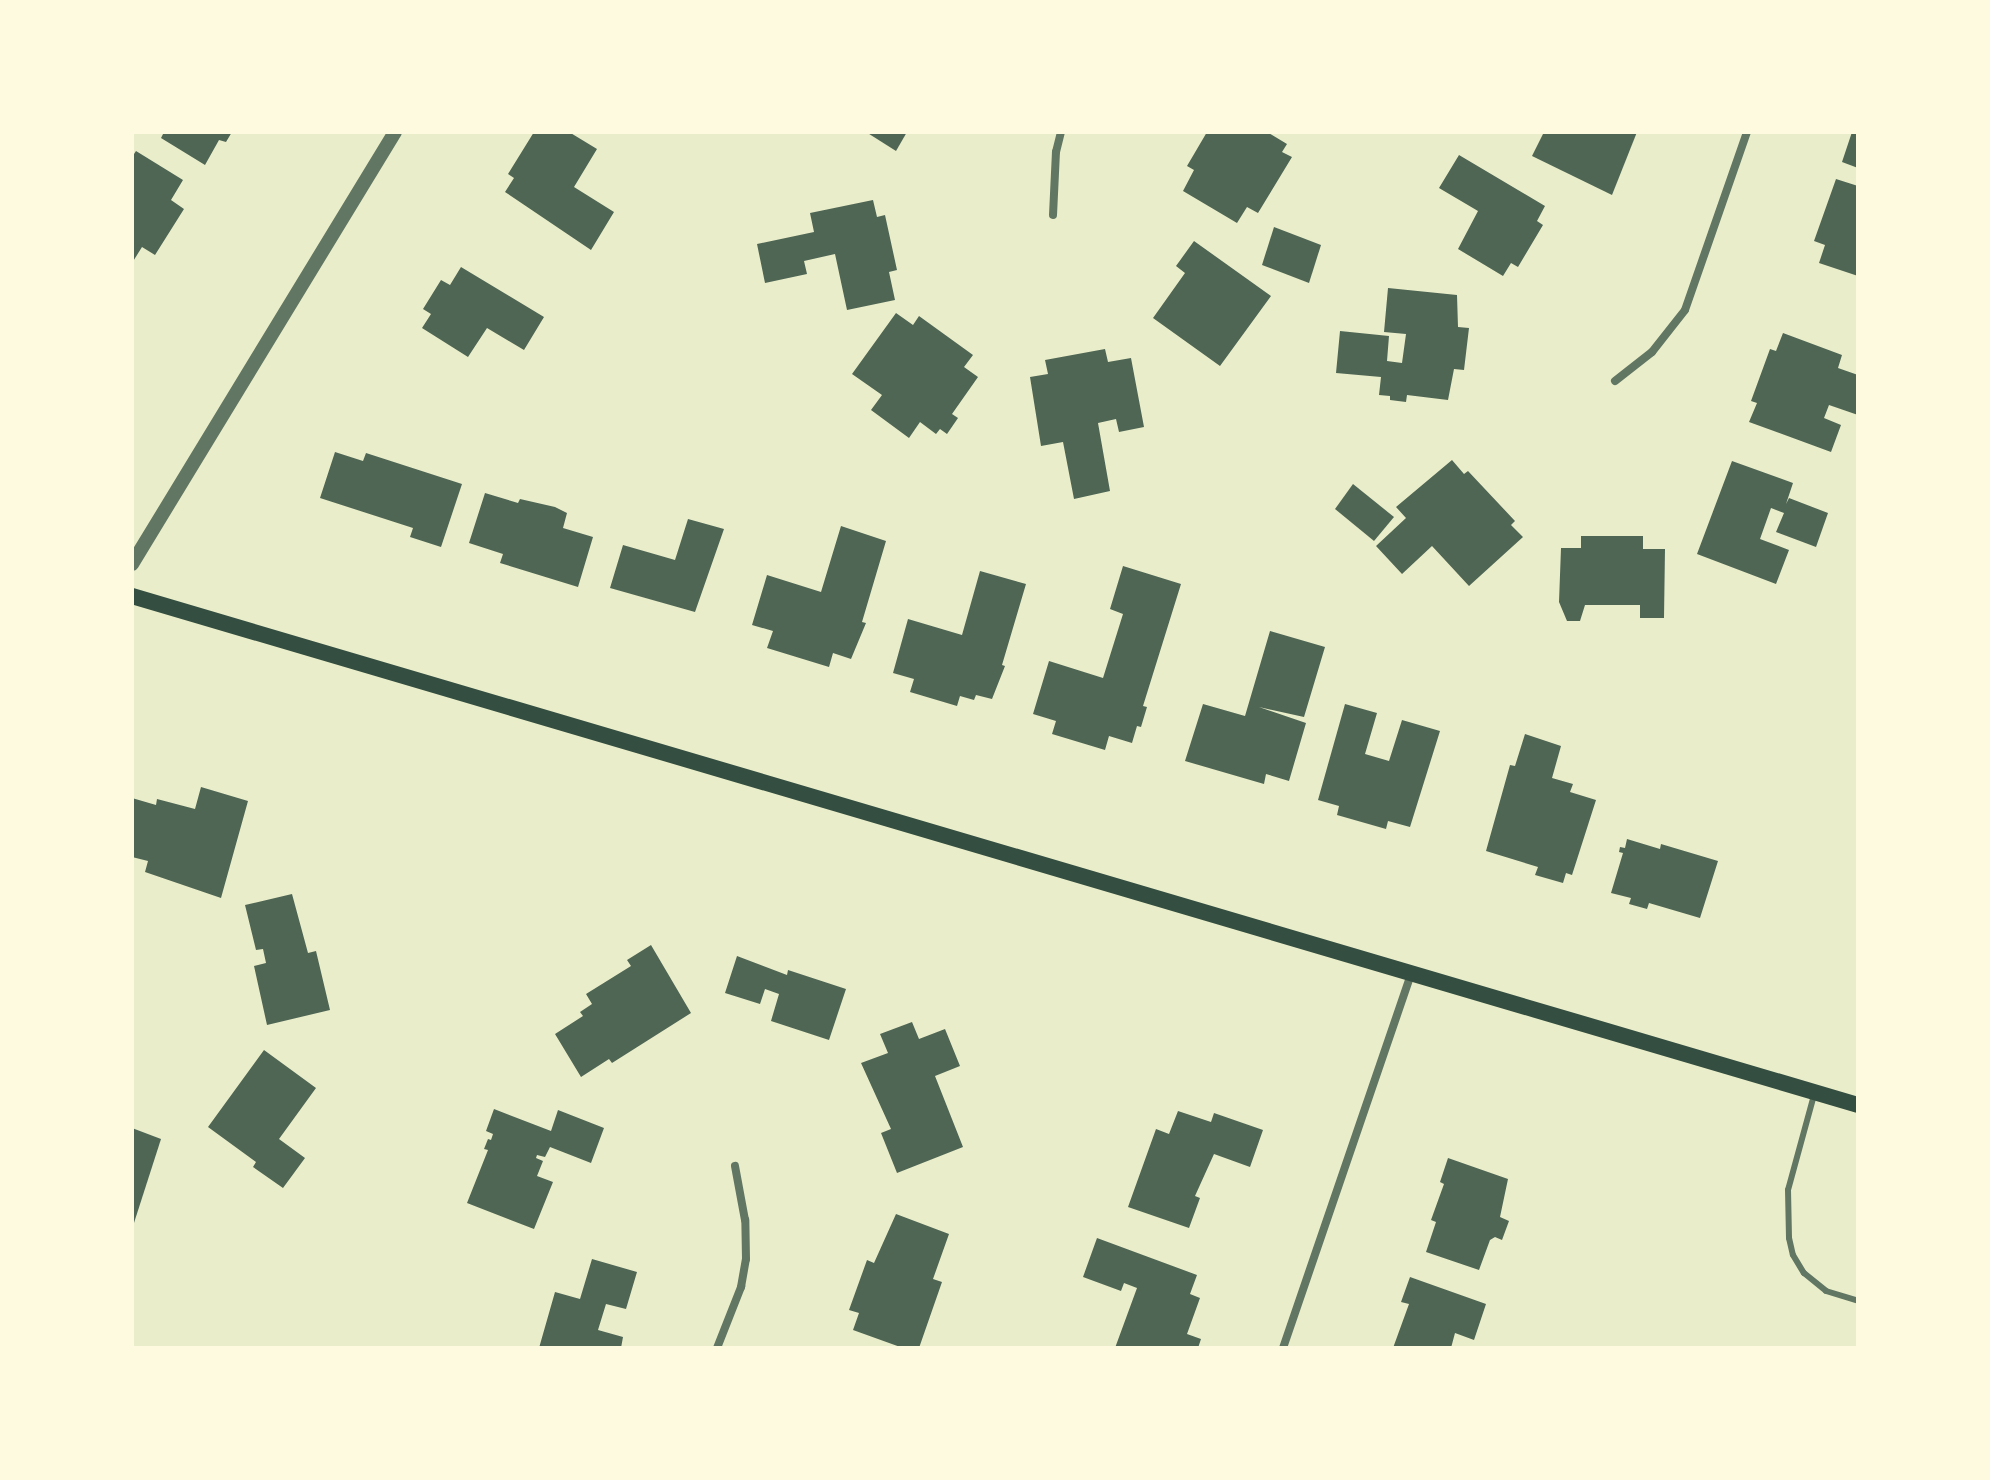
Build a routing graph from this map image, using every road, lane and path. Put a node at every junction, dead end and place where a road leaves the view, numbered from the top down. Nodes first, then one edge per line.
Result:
1 (395, 132) edge
2 (1061, 132) edge
3 (1747, 132) edge
4 (1053, 215) dead end
5 (1615, 381) dead end
6 (132, 564) edge
7 (132, 596) edge
8 (1412, 971) junction
9 (1814, 1092) junction
10 (1858, 1105) edge
11 (735, 1166) dead end
12 (1858, 1301) edge
13 (717, 1348) edge
14 (1283, 1348) edge

1 - 6 street
2 - 4 street
3 - 5 street
7 - 8 main road
8 - 9 main road
8 - 14 street
9 - 10 main road
9 - 12 lane
11 - 13 street

